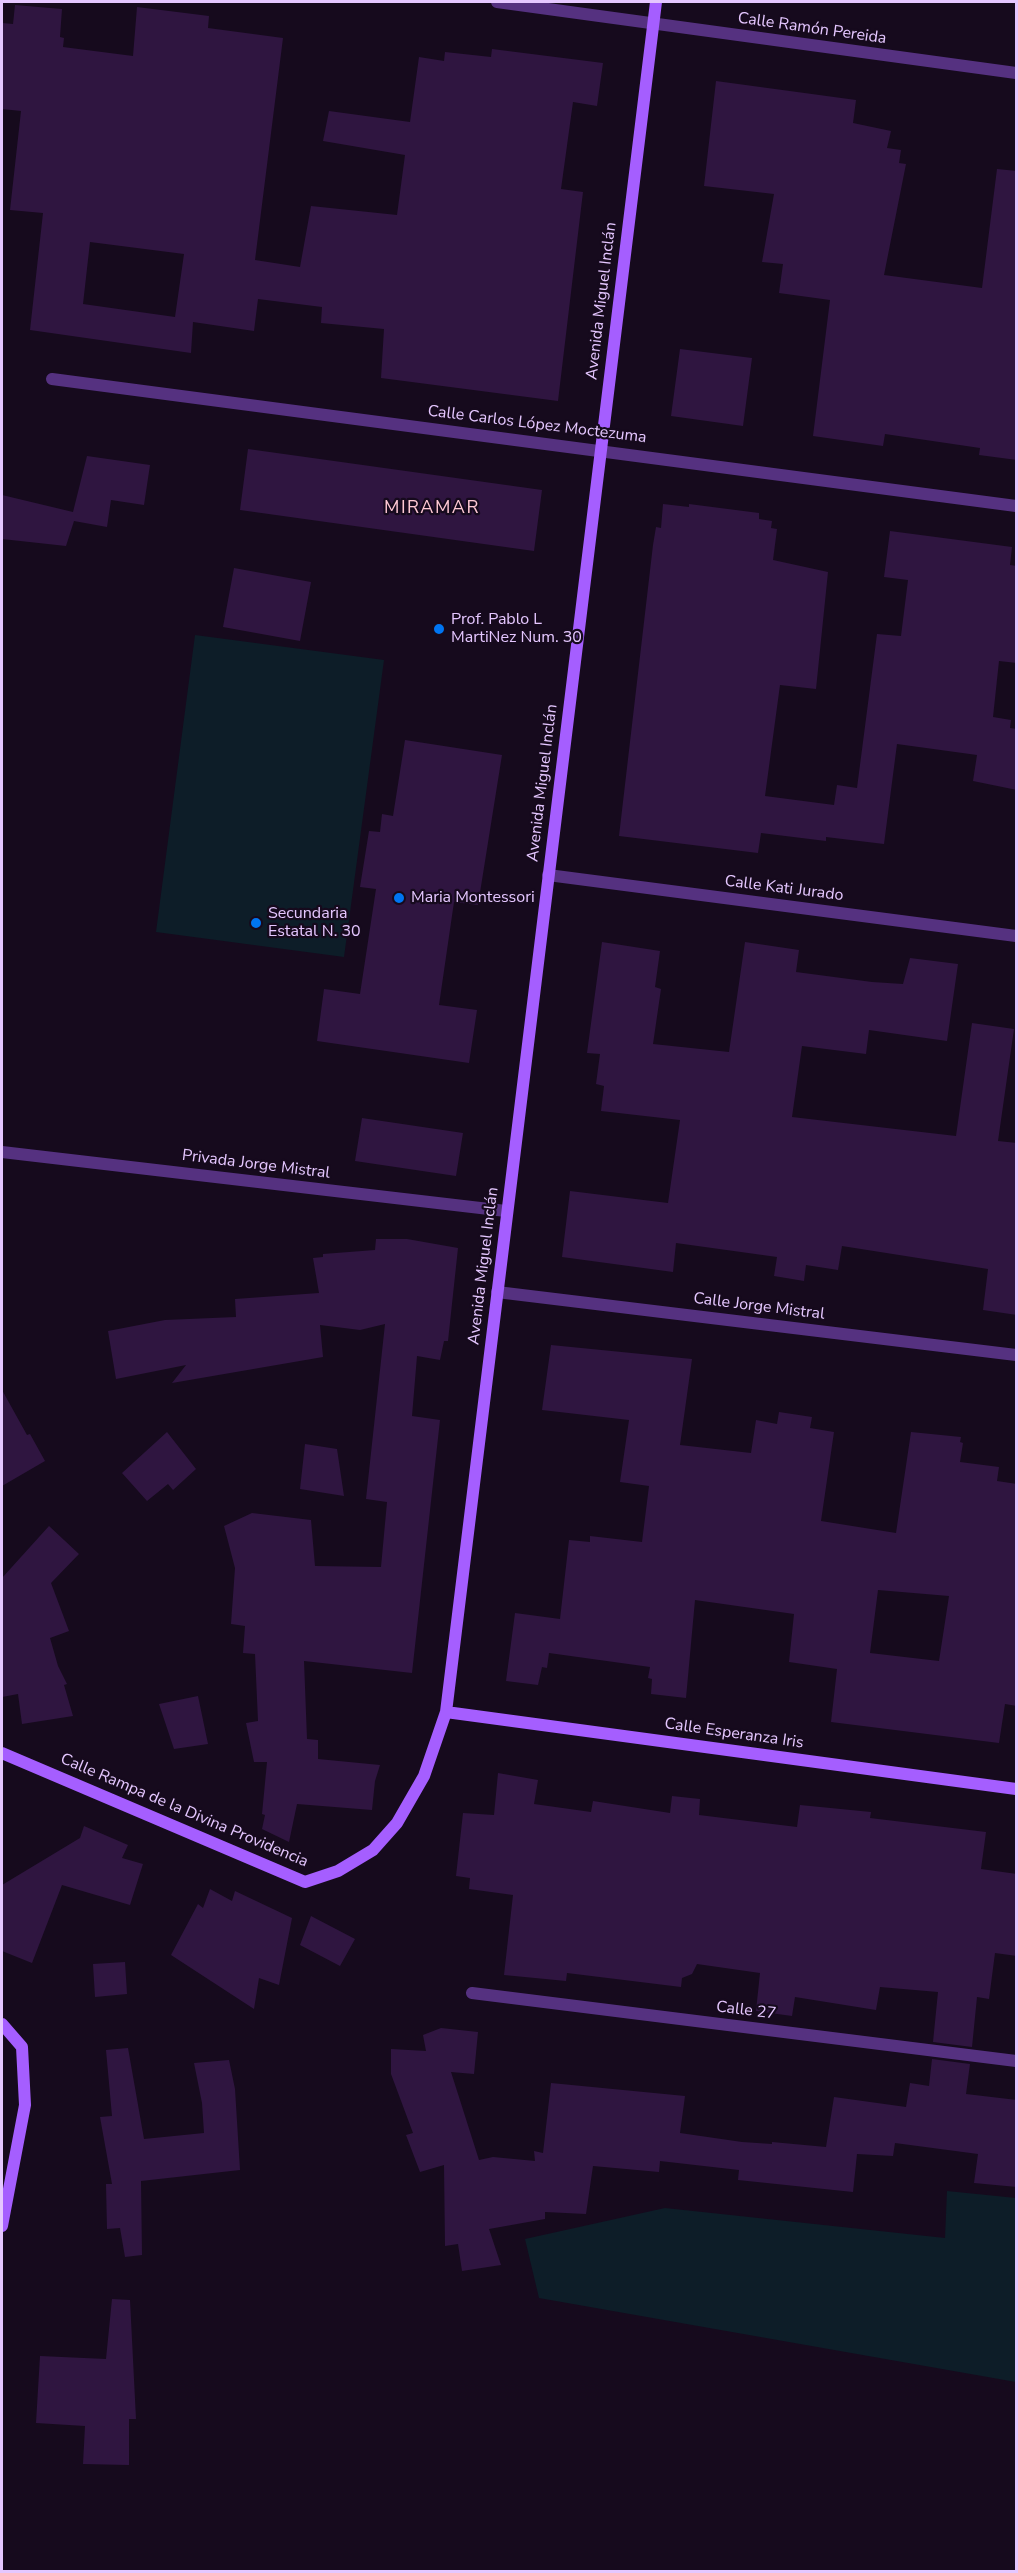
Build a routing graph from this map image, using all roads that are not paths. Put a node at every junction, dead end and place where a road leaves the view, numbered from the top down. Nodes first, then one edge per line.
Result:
1 (497, 2) edge
2 (656, 2) edge
3 (653, 23) junction
4 (1017, 74) edge
5 (52, 380) dead end
6 (601, 450) junction
7 (1017, 506) edge
8 (548, 875) junction
9 (1017, 936) edge
10 (2, 1152) edge
11 (507, 1211) junction
12 (497, 1292) junction
13 (1017, 1355) edge
14 (446, 1712) junction
15 (2, 1753) edge
16 (1017, 1789) edge
17 (472, 1994) dead end
18 (2, 2024) edge
19 (1017, 2061) edge
20 (6, 2170) edge
21 (2, 2226) edge

1 - 3 street, Calle Ramón Pereida
2 - 3 main road, Avenida Miguel Inclán
3 - 4 street, Calle Ramón Pereida
3 - 6 main road, Avenida Miguel Inclán
5 - 6 street, Calle Carlos López Moctezuma
6 - 7 street, Calle Carlos López Moctezuma
6 - 8 main road, Avenida Miguel Inclán
8 - 9 street, Calle Kati Jurado
8 - 11 main road, Avenida Miguel Inclán
10 - 11 street, Privada Jorge Mistral
11 - 12 main road, Avenida Miguel Inclán
12 - 13 street, Calle Jorge Mistral
12 - 14 main road, Avenida Miguel Inclán
14 - 15 main road, Calle Rampa de la Divina Providencia
14 - 16 main road, Calle Esperanza Iris
17 - 19 street, Calle 27
18 - 20 main road
20 - 21 main road

